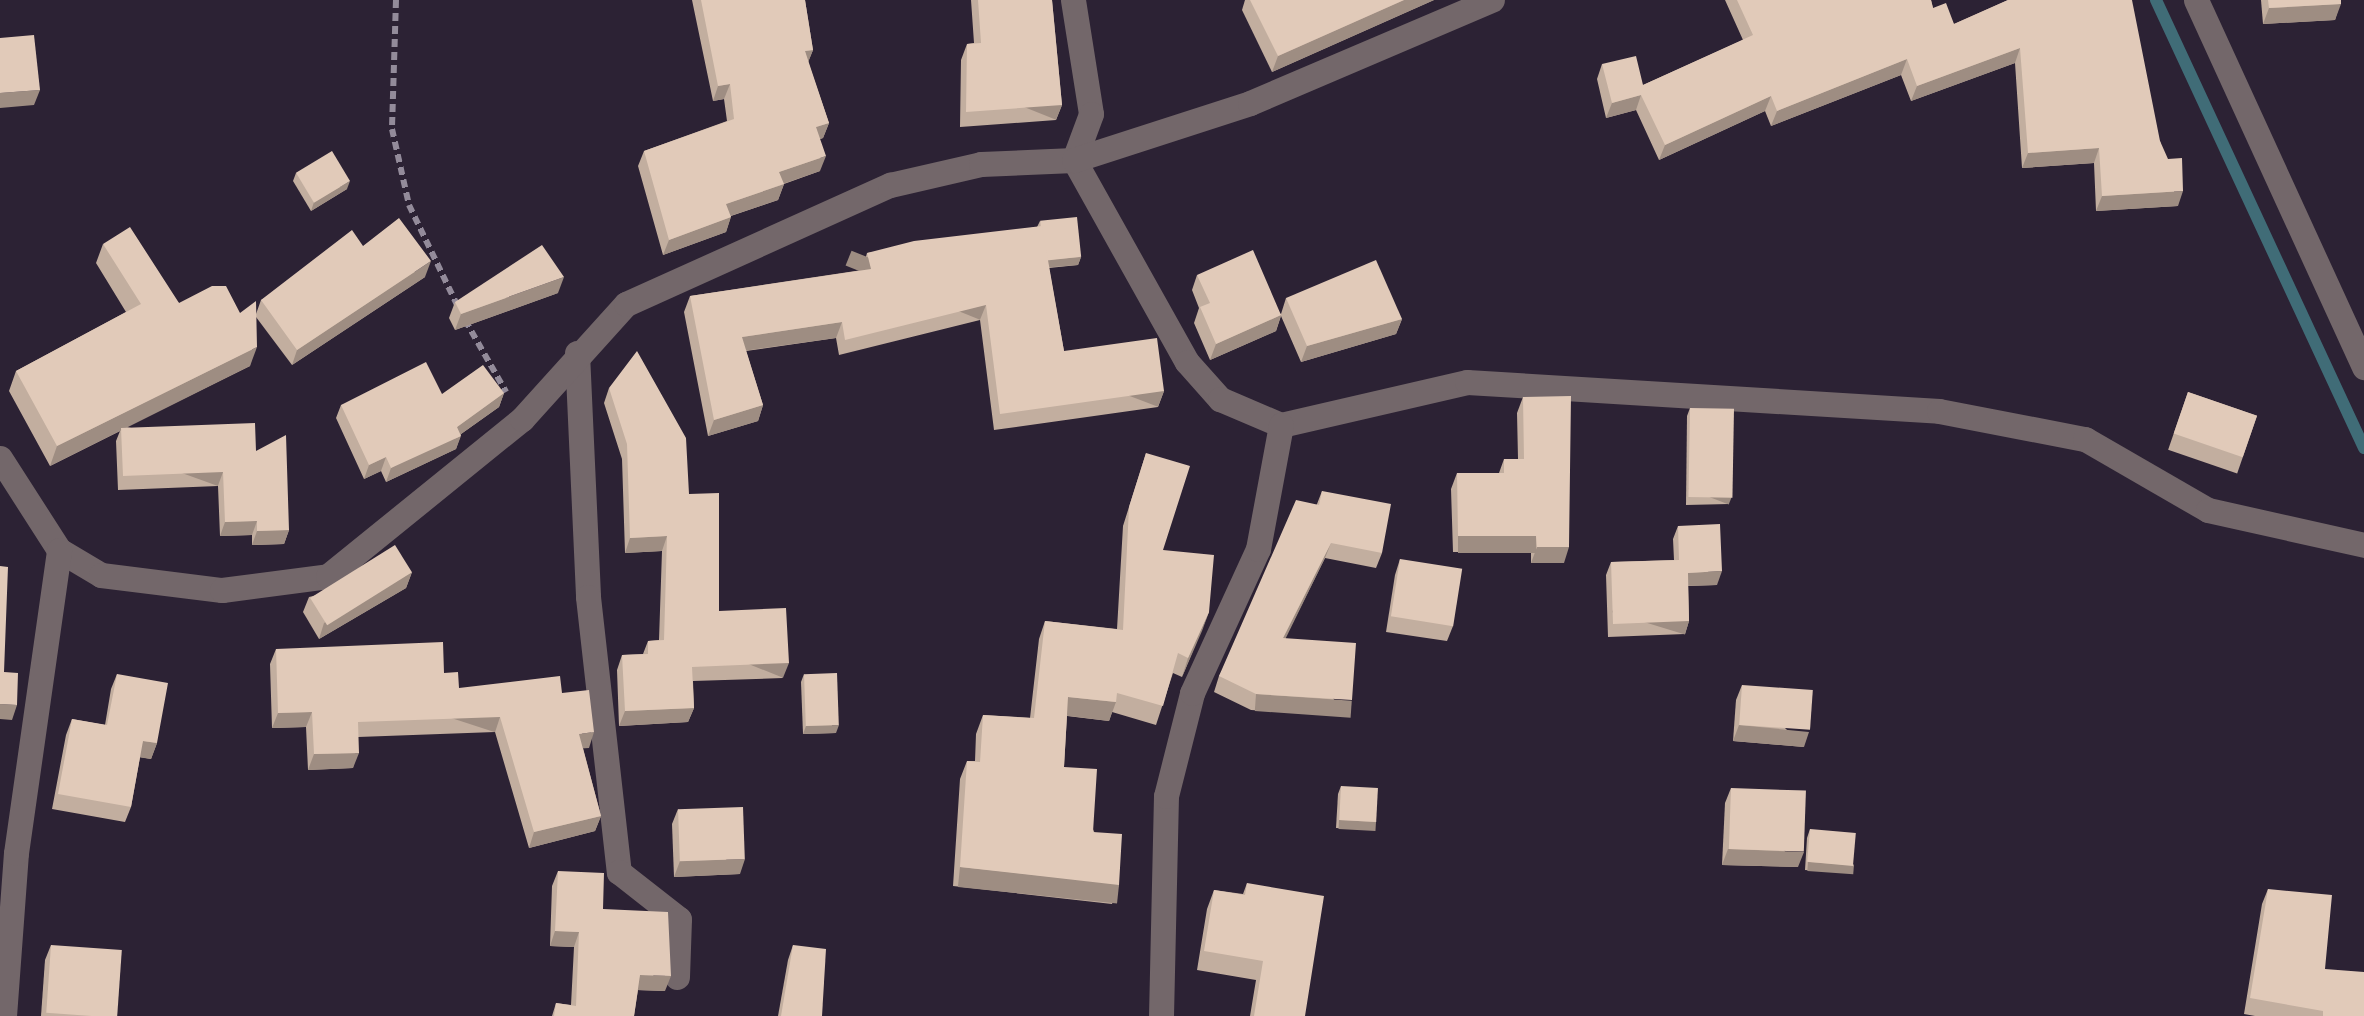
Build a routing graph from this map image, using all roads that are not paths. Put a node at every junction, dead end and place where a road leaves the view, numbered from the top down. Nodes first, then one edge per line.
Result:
1 (1072, 0) edge
2 (1492, 0) edge
3 (2196, 0) edge
4 (1074, 160) junction
5 (577, 353) junction
6 (2364, 367) edge
7 (1280, 425) junction
8 (0, 458) edge
9 (2364, 545) edge
10 (58, 550) junction
11 (676, 976) dead end
12 (4, 1016) edge
13 (1160, 1016) edge

1 - 4 street
2 - 4 street
3 - 6 street
4 - 5 street
4 - 7 street
5 - 10 street
5 - 11 street
7 - 9 street
7 - 13 street
8 - 10 street
10 - 12 street

